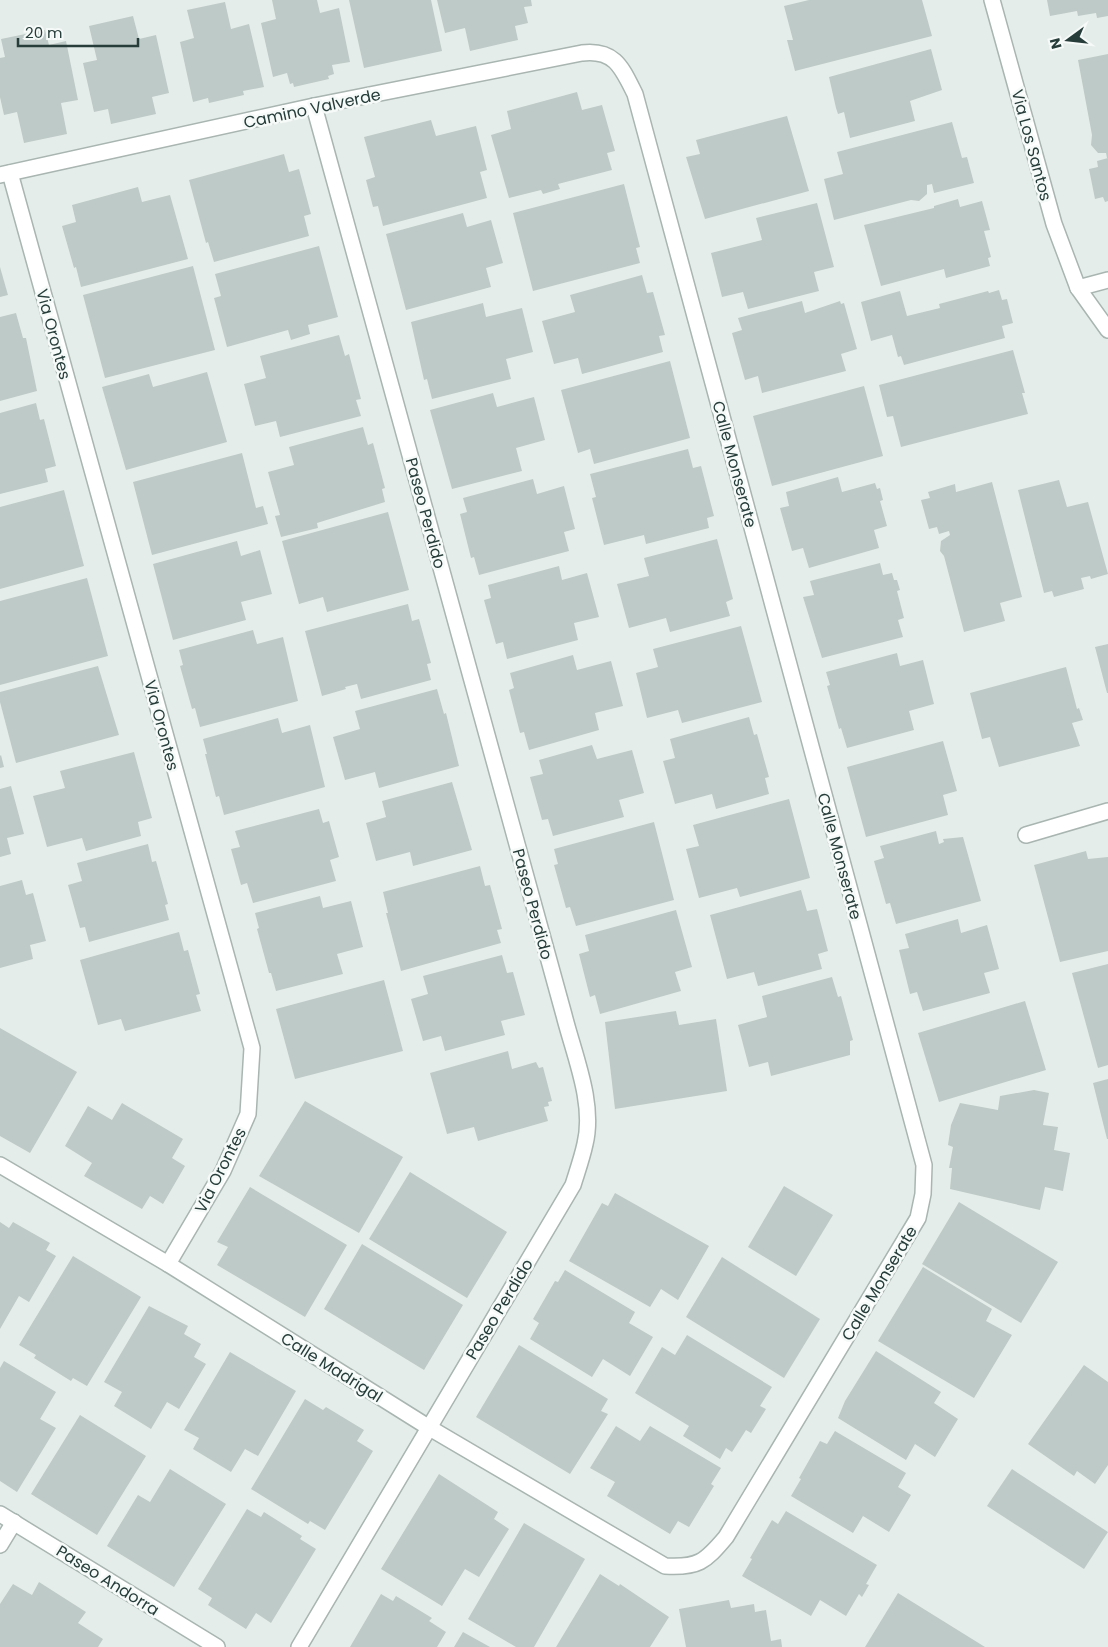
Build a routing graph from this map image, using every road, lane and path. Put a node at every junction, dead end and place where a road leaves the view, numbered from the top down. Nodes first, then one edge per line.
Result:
1 (992, 0) edge
2 (622, 66) joint
3 (314, 106) junction
4 (5, 174) edge
5 (1108, 280) edge
6 (1078, 288) junction
7 (1108, 330) edge
8 (1108, 811) edge
9 (1026, 835) dead end
10 (0, 1165) edge
11 (168, 1264) junction
12 (428, 1428) junction
13 (0, 1514) edge
14 (14, 1522) junction
15 (0, 1545) edge
16 (665, 1566) joint
17 (217, 1647) edge
18 (300, 1647) edge

1 - 6 street, Via Los Santos
2 - 3 street, Camino Valverde
2 - 16 street, Calle Monserate
3 - 4 street, Camino Valverde
3 - 12 street, Paseo Perdido
4 - 11 street, Via Orontes
5 - 6 street
6 - 7 street, Via Los Santos
8 - 9 street
10 - 11 street, Calle Madrigal
11 - 12 street, Calle Madrigal
12 - 16 street, Calle Madrigal
12 - 18 street, Paseo Perdido
13 - 14 street, Paseo Andorra
14 - 15 street
14 - 17 street, Paseo Andorra

